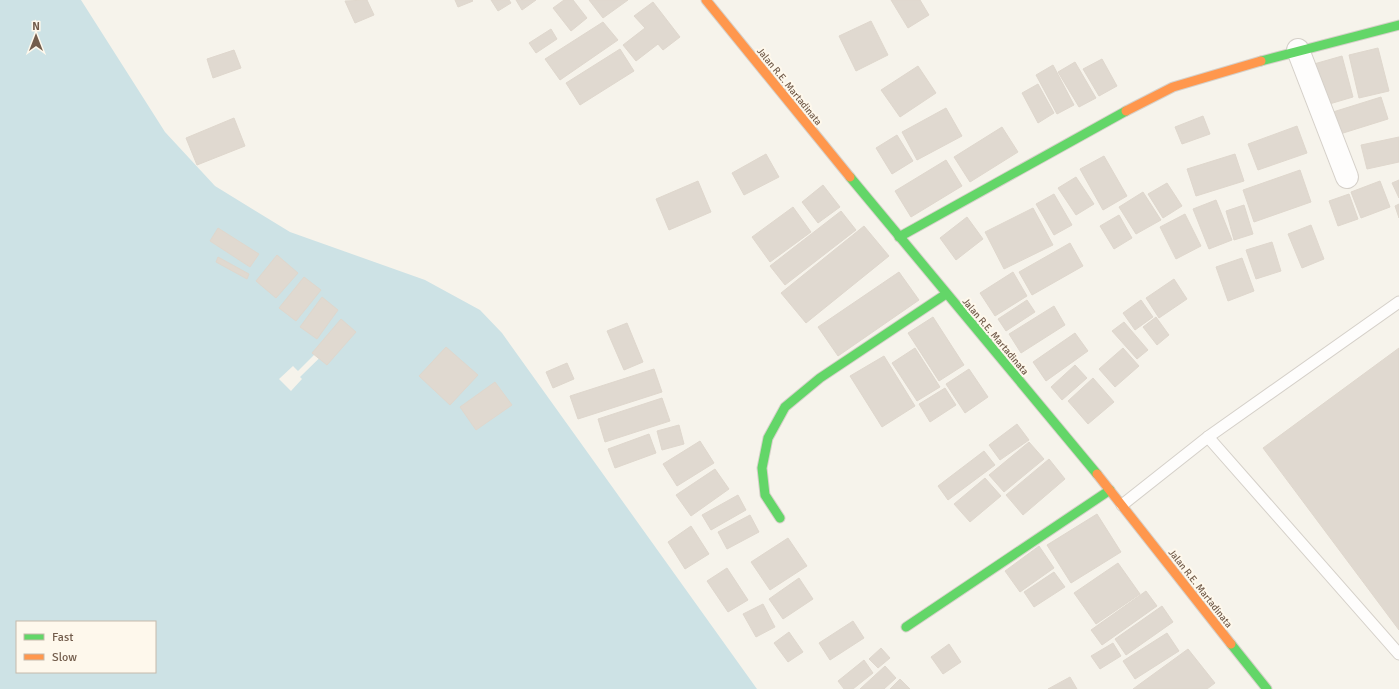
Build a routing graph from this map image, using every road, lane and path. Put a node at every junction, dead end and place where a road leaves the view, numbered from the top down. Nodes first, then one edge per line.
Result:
1 (706, 0) edge
2 (1399, 25) edge
3 (1298, 50) junction
4 (1347, 176) dead end
5 (899, 237) junction
6 (946, 294) junction
7 (1399, 302) edge
8 (1208, 437) junction
9 (1110, 490) junction
10 (1122, 505) junction
11 (780, 518) dead end
12 (906, 627) dead end
13 (1399, 654) edge
14 (1267, 689) edge

1 - 5 main road, Jalan R.E. Martadinata
2 - 3 main road
3 - 4 street
3 - 5 main road
5 - 6 main road, Jalan R.E. Martadinata
6 - 9 main road, Jalan R.E. Martadinata
6 - 11 main road
7 - 8 lane
8 - 10 lane
8 - 13 lane
9 - 10 main road, Jalan R.E. Martadinata
9 - 12 main road
10 - 14 main road, Jalan R.E. Martadinata

